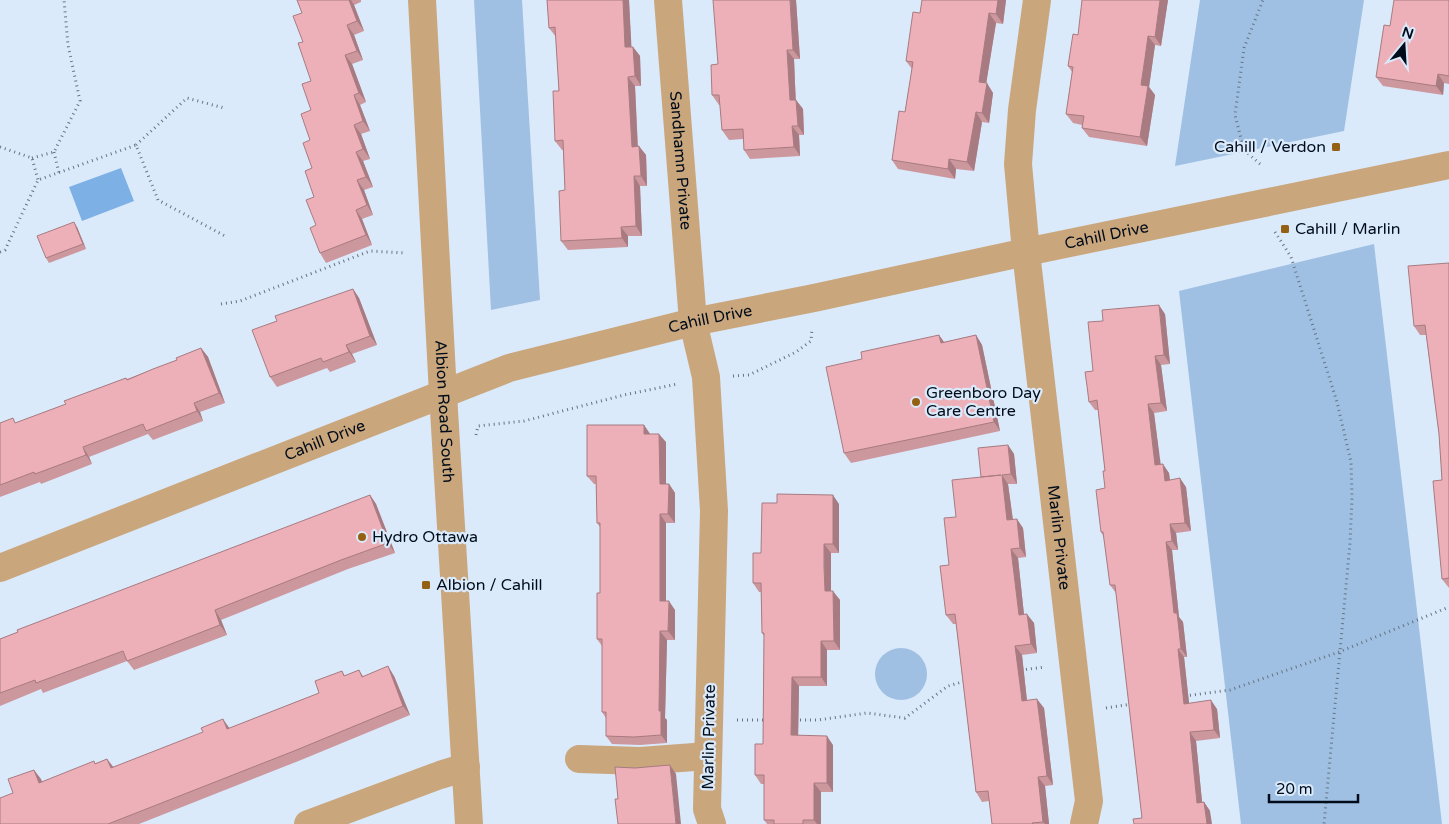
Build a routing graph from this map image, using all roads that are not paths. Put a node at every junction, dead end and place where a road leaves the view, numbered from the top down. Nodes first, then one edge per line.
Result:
1 (422, 0) edge
2 (668, 0) edge
3 (1037, 0) edge
4 (1449, 165) edge
5 (1026, 252) junction
6 (694, 322) junction
7 (443, 394) junction
8 (0, 568) edge
9 (708, 756) junction
10 (579, 759) dead end
11 (466, 767) junction
12 (308, 824) edge
13 (469, 824) edge
14 (712, 824) edge
15 (1084, 824) edge

1 - 7 street, Albion Road South
2 - 6 street, Sandhamn Private
3 - 5 street
4 - 5 street, Cahill Drive
5 - 6 street, Cahill Drive
5 - 15 street, Marlin Private
6 - 7 street, Cahill Drive
6 - 9 street, Marlin Private
7 - 8 street, Cahill Drive
7 - 11 street, Albion Road South
9 - 10 street
9 - 14 street, Marlin Private
11 - 12 street
11 - 13 street, Albion Road South

